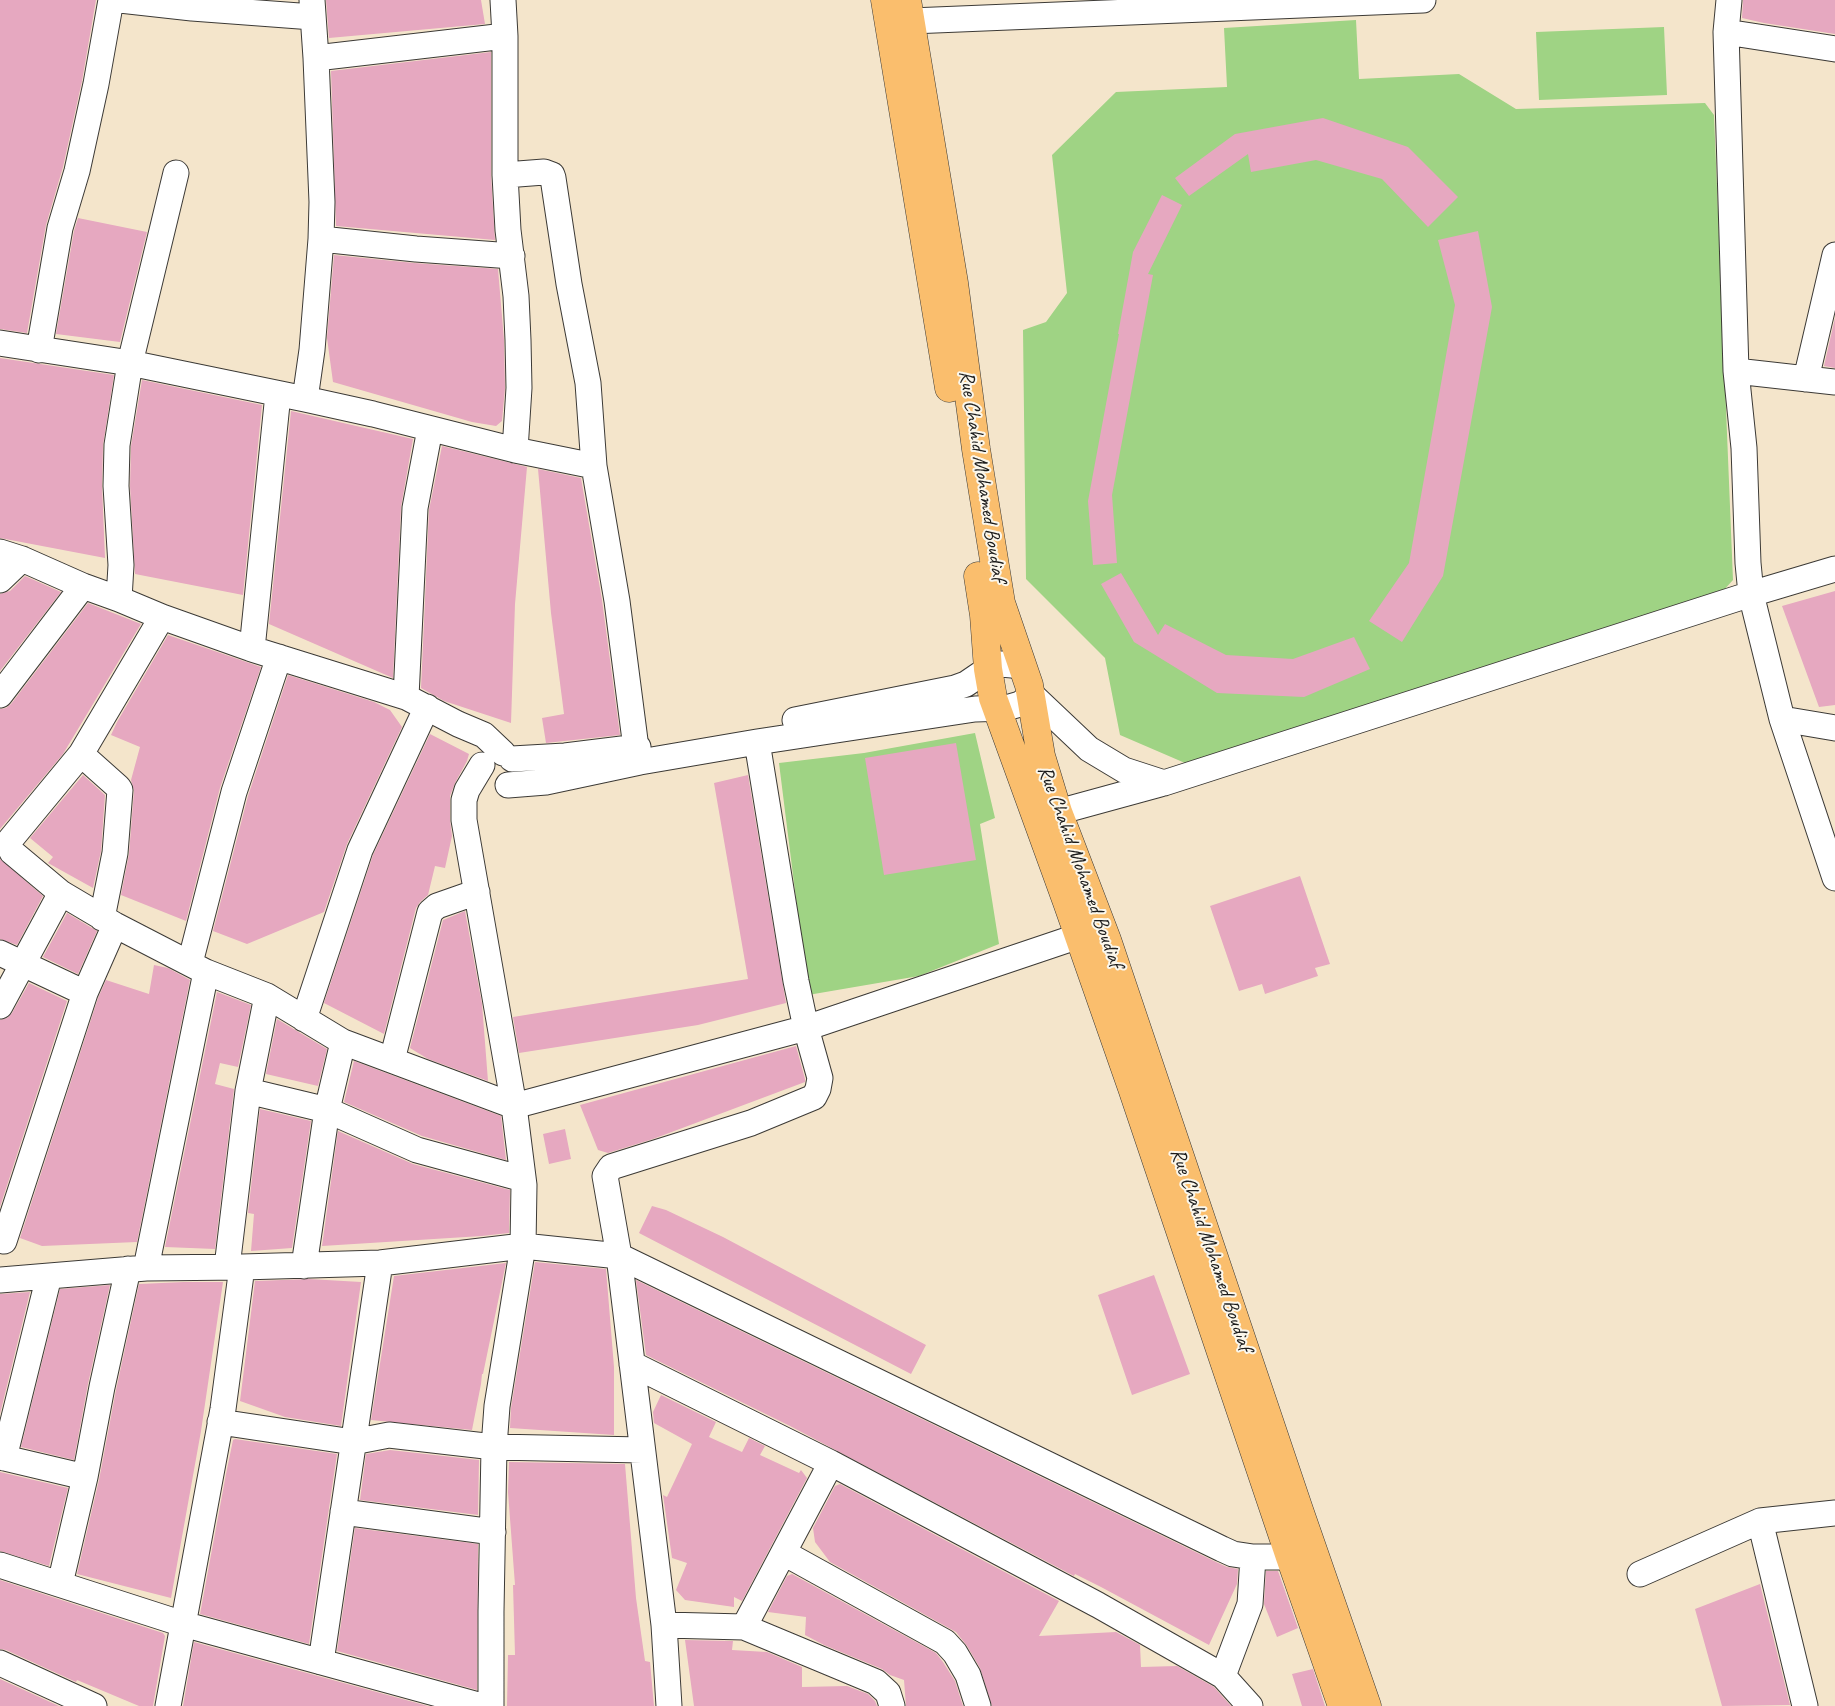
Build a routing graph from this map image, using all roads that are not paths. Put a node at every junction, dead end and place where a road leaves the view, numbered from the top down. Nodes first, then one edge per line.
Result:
1 (111, 0) edge
2 (120, 0) edge
3 (503, 0) edge
4 (885, 0) edge
5 (1423, 0) edge
6 (1729, 0) edge
7 (1388, 1) edge
8 (312, 8) edge
9 (909, 11) edge
10 (1726, 32) junction
11 (505, 36) junction
12 (1835, 49) edge
13 (316, 58) junction
14 (176, 173) dead end
15 (505, 175) junction
16 (321, 240) junction
17 (1835, 254) edge
18 (512, 256) junction
19 (0, 343) edge
20 (39, 350) junction
21 (130, 363) junction
22 (1736, 371) junction
23 (1806, 378) junction
24 (1835, 382) edge
25 (278, 394) junction
26 (305, 399) junction
27 (430, 429) junction
28 (515, 450) junction
29 (594, 466) junction
30 (11, 556) edge
31 (1835, 569) edge
32 (0, 580) edge
33 (83, 586) junction
34 (1751, 594) junction
35 (119, 599) junction
36 (162, 617) junction
37 (252, 649) junction
38 (279, 656) junction
39 (1023, 666) junction
40 (988, 669) junction
41 (0, 694) edge
42 (1032, 695) junction
43 (416, 702) junction
44 (996, 709) junction
45 (1782, 719) junction
46 (1835, 728) edge
47 (758, 742) junction
48 (636, 748) junction
49 (81, 754) junction
50 (497, 768) junction
51 (1164, 783) junction
52 (1058, 812) junction
53 (1835, 878) edge
54 (477, 892) junction
55 (61, 893) junction
56 (109, 921) junction
57 (1079, 936) junction
58 (11, 958) edge
59 (198, 968) junction
60 (85, 993) junction
61 (268, 996) junction
62 (0, 1006) edge
63 (304, 1019) junction
64 (806, 1028) junction
65 (343, 1042) junction
66 (392, 1060) junction
67 (248, 1091) junction
68 (514, 1106) junction
69 (327, 1110) junction
70 (523, 1179) junction
71 (1, 1245) edge
72 (523, 1246) junction
73 (618, 1256) junction
74 (380, 1263) junction
75 (304, 1266) junction
76 (235, 1267) junction
77 (137, 1269) junction
78 (49, 1276) junction
79 (0, 1280) edge
80 (632, 1364) junction
81 (220, 1422) junction
82 (353, 1442) junction
83 (494, 1447) junction
84 (642, 1450) junction
85 (2, 1458) edge
86 (831, 1463) junction
87 (86, 1477) junction
88 (343, 1512) junction
89 (1835, 1513) edge
90 (1760, 1521) junction
91 (493, 1532) junction
92 (784, 1552) junction
93 (1254, 1557) junction
94 (1290, 1557) junction
95 (0, 1565) edge
96 (1640, 1574) dead end
97 (60, 1584) junction
98 (183, 1624) junction
99 (664, 1625) junction
100 (744, 1627) junction
101 (321, 1662) junction
102 (0, 1663) edge
103 (1223, 1676) junction
104 (81, 1704) edge
105 (168, 1706) edge
106 (482, 1706) edge
107 (491, 1706) edge
108 (669, 1706) edge
109 (892, 1706) edge
110 (978, 1706) edge
111 (1250, 1706) edge
112 (1342, 1706) edge
113 (1367, 1706) edge
114 (1805, 1706) edge

1 - 20 street
2 - 8 street
3 - 11 street
4 - 40 main road, Rue Chahid Mohamed Boudiaf
5 - 7 street
6 - 10 street
7 - 9 street
8 - 13 street
9 - 39 main road, Rue Chahid Mohamed Boudiaf
10 - 12 street
10 - 22 street
11 - 13 street
11 - 15 street
13 - 16 street
14 - 21 street
15 - 18 street
15 - 29 street
16 - 18 street
16 - 26 street
17 - 23 street
18 - 28 street
19 - 20 street
20 - 21 street
21 - 25 street
21 - 35 street
22 - 23 street
22 - 34 street
23 - 24 street
25 - 26 street
25 - 37 street
26 - 27 street
27 - 28 street
27 - 43 street
28 - 29 street
29 - 48 street
30 - 32 street
30 - 33 street
31 - 34 street
33 - 35 street
33 - 41 street
34 - 45 street
34 - 51 street
35 - 36 street
36 - 37 street
36 - 49 street
37 - 38 street
38 - 43 street
38 - 59 street
39 - 40 street
39 - 42 main road, Rue Chahid Mohamed Boudiaf
40 - 44 main road, Rue Chahid Mohamed Boudiaf
40 - 48 street
42 - 44 street
42 - 51 street
42 - 52 main road, Rue Chahid Mohamed Boudiaf
43 - 50 street
43 - 63 street
44 - 47 street
44 - 57 main road, Rue Chahid Mohamed Boudiaf
45 - 46 street
45 - 53 street
47 - 50 street
47 - 64 street
48 - 50 street
49 - 55 street
49 - 56 street
50 - 54 street
51 - 52 street
52 - 113 main road, Rue Chahid Mohamed Boudiaf
54 - 66 street
54 - 68 street
55 - 56 street
55 - 58 street
56 - 59 street
56 - 60 street
57 - 64 street
57 - 94 main road, Rue Chahid Mohamed Boudiaf
58 - 60 street
58 - 62 street
59 - 61 street
59 - 77 street
60 - 71 street
61 - 63 street
61 - 67 street
63 - 65 street
64 - 68 street
64 - 73 street
65 - 66 street
65 - 69 street
66 - 68 street
67 - 69 street
67 - 76 street
68 - 70 street
69 - 70 street
69 - 75 street
70 - 72 street
72 - 73 street
72 - 74 street
72 - 83 street
73 - 80 street
73 - 93 street
74 - 75 street
74 - 82 street
75 - 76 street
76 - 77 street
76 - 81 street
77 - 78 street
77 - 87 street
78 - 79 street
78 - 85 street
80 - 84 street
80 - 86 street
81 - 82 street
81 - 98 street
82 - 83 street
82 - 88 street
83 - 84 street
83 - 91 street
84 - 99 street
85 - 87 street
86 - 92 street
86 - 103 street
87 - 97 street
88 - 91 street
88 - 101 street
89 - 90 street
90 - 96 street
90 - 114 street
91 - 107 street
92 - 100 street
92 - 110 street
93 - 94 street
93 - 103 street
94 - 112 main road, Rue Chahid Mohamed Boudiaf
95 - 97 street
97 - 98 street
98 - 101 street
98 - 105 street
99 - 100 street
99 - 108 street
100 - 109 street
101 - 106 street
102 - 104 street
103 - 111 street

